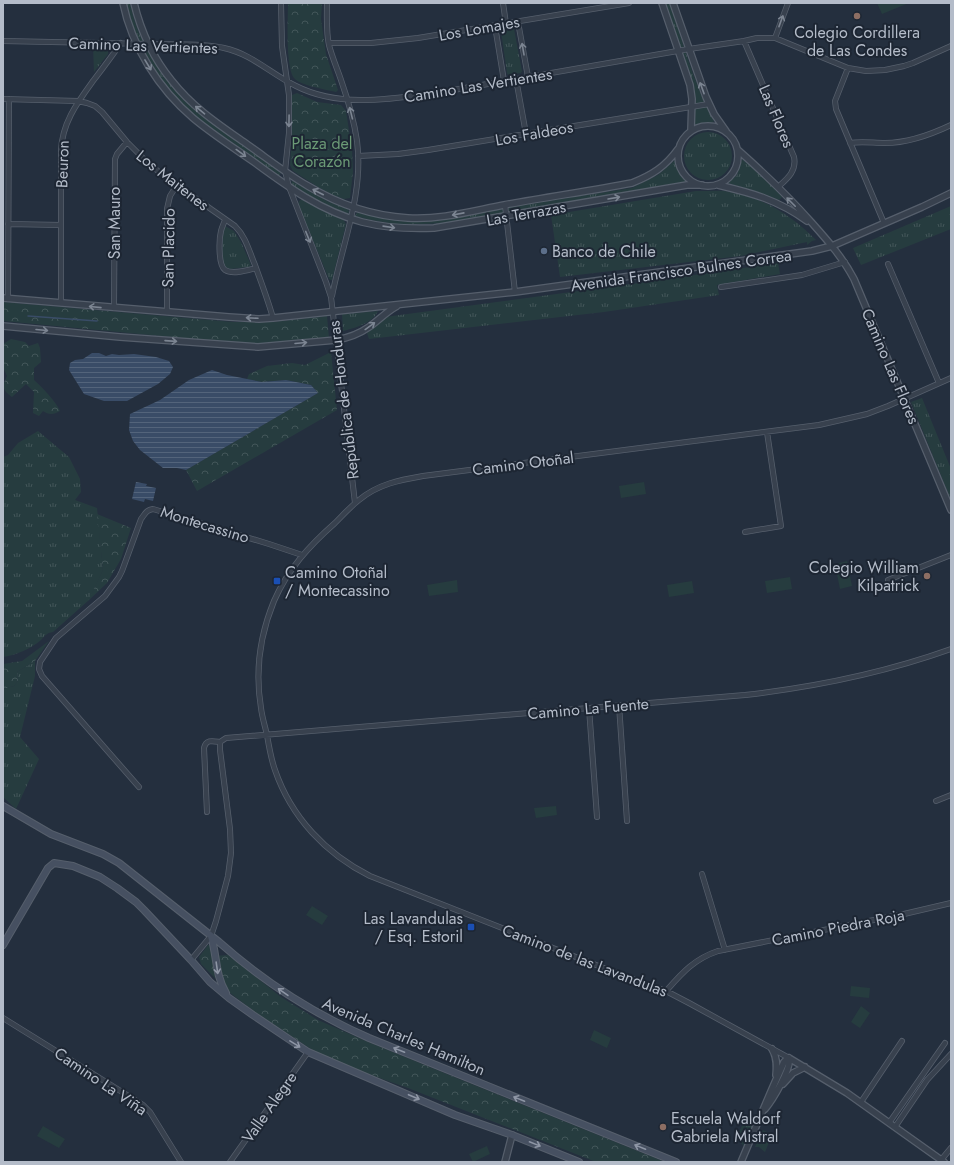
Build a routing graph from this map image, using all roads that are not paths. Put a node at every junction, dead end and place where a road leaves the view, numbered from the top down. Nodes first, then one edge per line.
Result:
1 (123, 3) edge
2 (134, 3) edge
3 (281, 3) edge
4 (327, 3) edge
5 (503, 3) edge
6 (629, 3) edge
7 (662, 3) edge
8 (673, 3) edge
9 (788, 3) edge
10 (518, 22) junction
11 (506, 24) junction
12 (495, 26) junction
13 (775, 38) junction
14 (3, 41) edge
15 (744, 41) junction
16 (121, 43) junction
17 (329, 43) junction
18 (137, 44) junction
19 (148, 44) junction
20 (951, 46) edge
21 (689, 49) junction
22 (679, 51) junction
23 (848, 68) junction
24 (528, 77) junction
25 (516, 79) junction
26 (504, 81) junction
27 (288, 82) junction
28 (3, 99) edge
29 (9, 99) junction
30 (348, 100) junction
31 (78, 101) junction
32 (709, 104) junction
33 (692, 106) junction
34 (215, 122) junction
35 (951, 125) edge
36 (209, 130) junction
37 (691, 130) junction
38 (526, 134) junction
39 (728, 134) junction
40 (127, 142) junction
41 (850, 143) junction
42 (678, 149) junction
43 (738, 150) junction
44 (358, 156) junction
45 (286, 171) junction
46 (3, 172) edge
47 (9, 172) junction
48 (717, 184) junction
49 (177, 185) junction
50 (702, 185) junction
51 (289, 187) junction
52 (778, 188) junction
53 (592, 190) junction
54 (951, 193) edge
55 (594, 201) junction
56 (505, 205) junction
57 (354, 208) junction
58 (506, 216) junction
59 (351, 218) junction
60 (410, 218) junction
61 (225, 220) junction
62 (884, 223) junction
63 (8, 224) junction
64 (61, 225) junction
65 (409, 229) junction
66 (818, 230) junction
67 (832, 246) junction
68 (845, 262) junction
69 (888, 264) dead end
70 (256, 268) junction
71 (721, 287) dead end
72 (516, 292) junction
73 (331, 297) junction
74 (6, 298) edge
75 (61, 303) junction
76 (399, 305) junction
77 (114, 308) junction
78 (333, 311) junction
79 (166, 312) junction
80 (273, 318) junction
81 (3, 326) edge
82 (336, 340) junction
83 (951, 378) edge
84 (939, 383) junction
85 (905, 398) junction
86 (767, 432) junction
87 (355, 504) junction
88 (951, 510) edge
89 (745, 532) dead end
90 (302, 555) junction
91 (951, 555) edge
92 (888, 580) dead end
93 (951, 649) edge
94 (619, 705) junction
95 (589, 708) junction
96 (266, 734) junction
97 (220, 742) junction
98 (139, 787) dead end
99 (951, 795) edge
100 (936, 801) dead end
101 (3, 806) edge
102 (207, 812) dead end
103 (597, 817) dead end
104 (627, 821) dead end
105 (702, 874) dead end
106 (951, 903) edge
107 (210, 936) junction
108 (3, 945) edge
109 (725, 950) junction
110 (215, 953) junction
111 (232, 954) junction
112 (191, 960) junction
113 (666, 991) junction
114 (229, 998) junction
115 (3, 1018) edge
116 (902, 1040) dead end
117 (945, 1043) dead end
118 (772, 1049) junction
119 (308, 1052) junction
120 (951, 1054) edge
121 (789, 1058) junction
122 (805, 1067) junction
123 (774, 1083) junction
124 (775, 1094) junction
125 (860, 1102) junction
126 (762, 1112) junction
127 (889, 1123) junction
128 (895, 1127) junction
129 (512, 1135) junction
130 (951, 1148) edge
131 (943, 1161) edge
132 (181, 1162) edge
133 (230, 1162) edge
134 (505, 1162) edge
135 (579, 1162) edge
136 (676, 1162) edge
137 (741, 1162) edge

1 - 18 street
2 - 19 street
3 - 27 street, República de Honduras
4 - 17 street, República de Honduras
5 - 11 street
6 - 10 street, Los Lomajes
7 - 22 street
8 - 21 street
13 -> 9 street
10 - 11 street, Los Lomajes
24 -> 10 street
11 - 12 street, Los Lomajes
12 - 17 street, Los Lomajes
12 - 26 street
13 - 15 street, Camino Las Vertientes
13 - 23 street, Camino Las Vertientes
14 - 16 street, Camino Las Vertientes
15 - 21 street, Camino Las Vertientes
15 - 52 street, Las Flores
16 - 18 street, Camino Las Vertientes
16 - 31 street, Beuron
17 - 30 street, República de Honduras
18 - 19 street, Camino Las Vertientes
18 -> 36 street
19 - 27 street, Camino Las Vertientes
34 -> 19 street
20 - 23 street, Camino Las Vertientes
21 - 22 street, Camino Las Vertientes
32 -> 21 street
22 - 24 street, Camino Las Vertientes
22 - 33 street
23 - 41 street
24 - 25 street, Camino Las Vertientes
25 - 26 street, Camino Las Vertientes
25 - 38 street
26 - 30 street, Camino Las Vertientes
27 - 30 street, Camino Las Vertientes
27 -> 45 street, República de Honduras
28 - 29 street, Los Maitenes
29 - 31 street, Los Maitenes
29 - 47 street
44 -> 30 street, República de Honduras
31 - 40 street, Los Maitenes
31 - 64 street, Beuron
32 - 33 street, Los Faldeos
32 - 39 street
33 - 37 street
33 - 38 street, Los Faldeos
34 - 36 street
34 - 45 street
35 - 41 street
36 -> 51 street
37 - 39 street
37 - 42 street
38 - 44 street, Los Faldeos
39 - 43 street
40 - 49 street, Los Maitenes
40 - 77 street, San Mauro
41 - 62 street
42 - 50 street
42 - 53 street, Las Terrazas
43 - 48 street
43 - 52 street, Camino Las Flores
44 - 57 street, República de Honduras
45 - 51 street, República de Honduras
57 -> 45 street
46 - 47 street
47 - 63 street
48 - 50 street
48 - 66 street, Camino Las Flores
49 - 61 street, Los Maitenes
49 - 79 street, San Placido
55 -> 50 street, Las Terrazas
51 - 59 street
51 -> 73 street, República de Honduras
66 -> 52 street, Camino Las Flores
53 - 55 street
53 - 56 street, Las Terrazas
54 - 62 street, Avenida Francisco Bulnes Correa
55 - 58 street, Las Terrazas
56 - 58 street
56 -> 60 street, Las Terrazas
57 - 59 street, República de Honduras
57 - 60 street, Las Terrazas
58 - 65 street, Las Terrazas
58 - 72 street
59 -> 65 street, Las Terrazas
59 - 73 street, República de Honduras
60 - 65 street
61 - 70 street, Los Maitenes
61 - 70 street
62 - 67 street, Avenida Francisco Bulnes Correa
63 - 64 street
63 - 74 street
64 - 75 street, Beuron
66 - 67 street, Camino Las Flores
67 - 68 street, Camino Las Flores
67 - 72 street, Avenida Francisco Bulnes Correa
68 - 71 street
68 - 85 street, Camino Las Flores
69 - 84 street
70 - 80 street, Los Maitenes
72 - 76 street, Avenida Francisco Bulnes Correa
73 - 78 street, República de Honduras
74 - 75 street, Avenida Francisco Bulnes Correa
77 -> 75 street, Avenida Francisco Bulnes Correa
76 - 78 street, Avenida Francisco Bulnes Correa
82 -> 76 street, Avenida Francisco Bulnes Correa
77 - 79 street, Avenida Francisco Bulnes Correa
78 - 80 street, Avenida Francisco Bulnes Correa
78 - 82 street, República de Honduras
80 -> 79 street, Avenida Francisco Bulnes Correa
81 -> 82 street, Avenida Francisco Bulnes Correa
82 - 87 street, República de Honduras
83 - 84 street, Camino Otoñal
84 - 85 street, Camino Otoñal
85 - 86 street, Camino Otoñal
85 - 88 street, Camino Las Flores
86 - 87 street, Camino Otoñal
86 - 89 street
87 - 90 street, Camino Otoñal
90 - 96 street, Camino Otoñal
90 - 98 street, Montecassino
91 - 92 street
93 - 94 street, Camino La Fuente
94 - 95 street, Camino La Fuente
94 - 104 street
95 - 96 street, Camino La Fuente
95 - 103 street
96 - 97 street, Camino La Fuente
96 - 113 street, Camino de las Lavandulas
97 - 102 street, Camino La Fuente
97 - 107 street
99 - 100 street
101 - 107 main road, Avenida Charles Hamilton
105 - 109 street
106 - 109 street, Camino Piedra Roja
107 - 110 main road
107 - 111 main road, Avenida Charles Hamilton
107 - 112 street
108 - 112 main road
109 - 113 street, Camino Piedra Roja
110 - 111 main road
110 -> 114 main road
136 -> 111 main road, Avenida Charles Hamilton
112 - 114 main road
113 - 118 street, Camino de las Lavandulas
114 -> 119 main road
115 - 132 street, Camino La Viña
116 - 125 street
117 - 127 street
118 - 121 street, Camino de las Lavandulas
118 - 123 street
119 -> 129 main road
119 - 133 street, Valle Alegre
120 - 128 street
121 - 122 street, Camino de las Lavandulas
121 - 123 street
121 - 124 street
122 - 124 street
122 - 125 street, Camino de las Lavandulas
123 - 126 street
124 - 126 street
125 - 127 street, Camino de las Lavandulas
126 - 137 street
127 - 128 street, Camino de las Lavandulas
128 - 131 street, Camino de las Lavandulas
129 - 134 street
129 -> 135 main road
130 - 131 street

